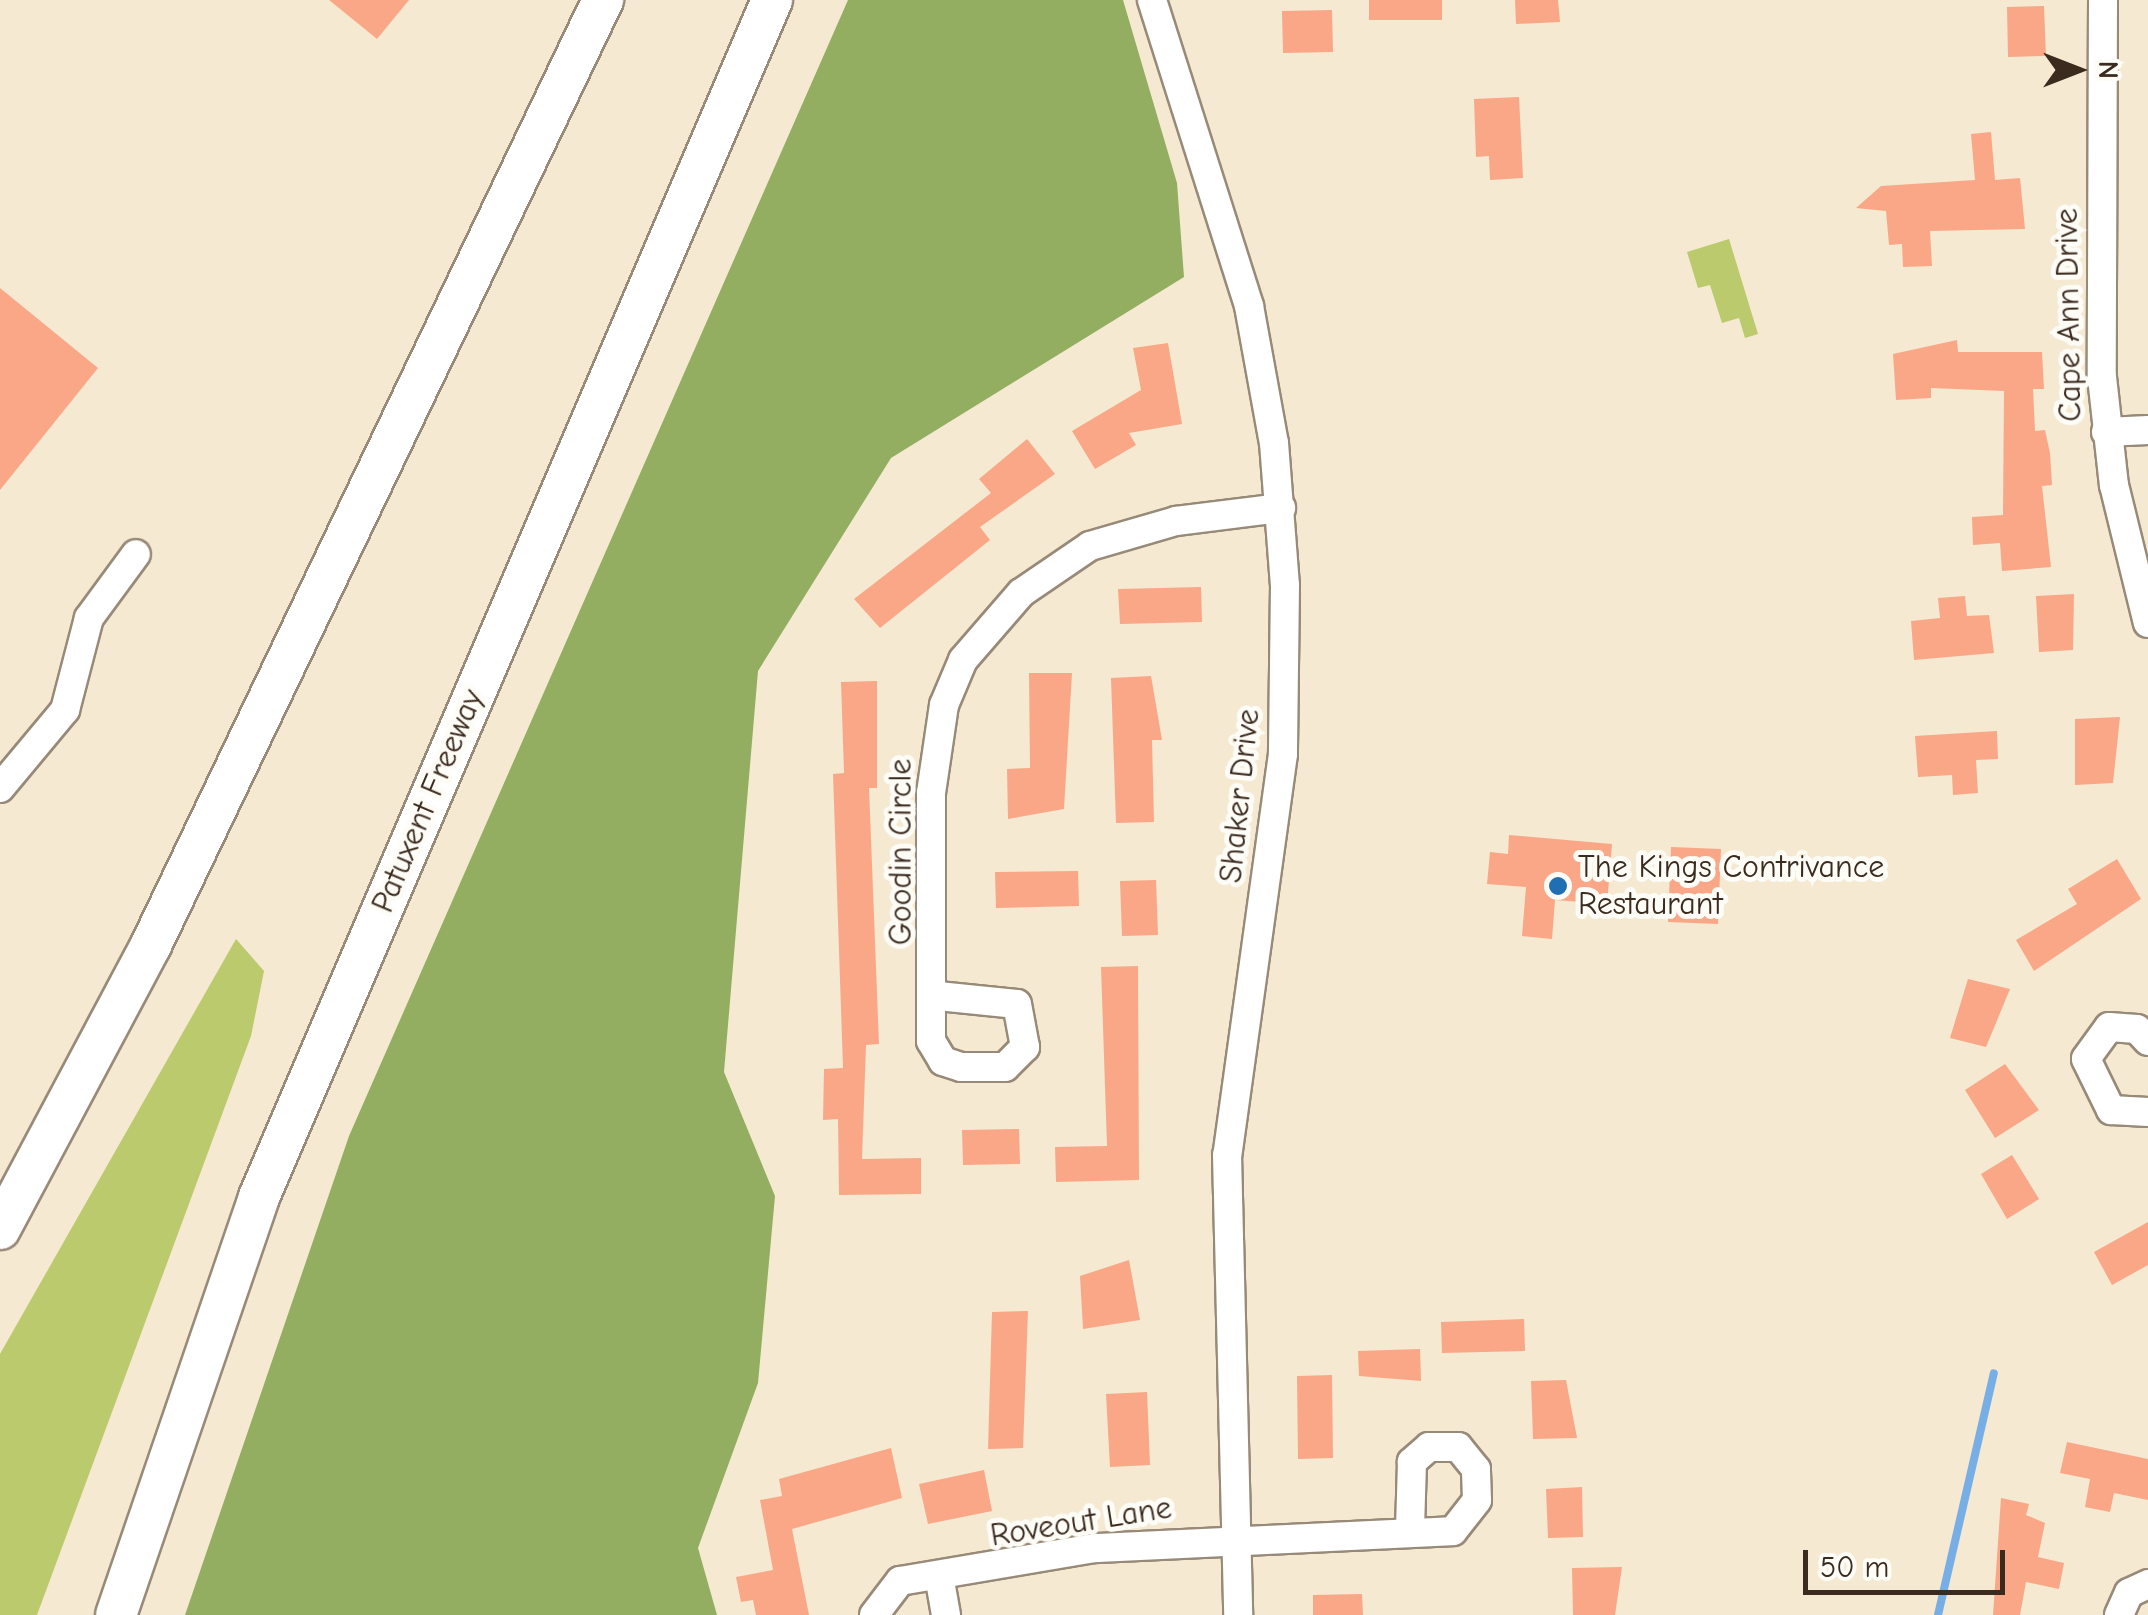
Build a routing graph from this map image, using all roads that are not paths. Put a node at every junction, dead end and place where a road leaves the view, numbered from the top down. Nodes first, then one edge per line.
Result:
1 (603, 0) edge
2 (773, 0) edge
3 (1152, 0) edge
4 (2102, 0) edge
5 (2148, 430) edge
6 (2106, 432) junction
7 (1281, 508) junction
8 (136, 554) dead end
9 (2148, 623) edge
10 (0, 788) edge
11 (938, 996) dead end
12 (2148, 1041) edge
13 (2148, 1112) edge
14 (0, 1229) edge
15 (1410, 1530) dead end
16 (1233, 1538) junction
17 (940, 1582) junction
18 (2148, 1584) edge
19 (116, 1615) edge
20 (874, 1615) edge
21 (946, 1615) edge
22 (1238, 1615) edge
23 (2119, 1615) edge

1 - 14 highway
2 - 19 highway, Patuxent Freeway
3 - 7 street, Shaker Drive
4 - 6 street, Cape Ann Drive
5 - 6 street
6 - 9 street, Cape Ann Drive
7 - 11 street, Goodin Circle
7 - 16 street, Shaker Drive
8 - 10 street
12 - 13 street
15 - 16 street, Roveout Lane
16 - 17 street, Roveout Lane
16 - 22 street, Shaker Drive
17 - 20 street, Roveout Lane
17 - 21 street
18 - 23 street

